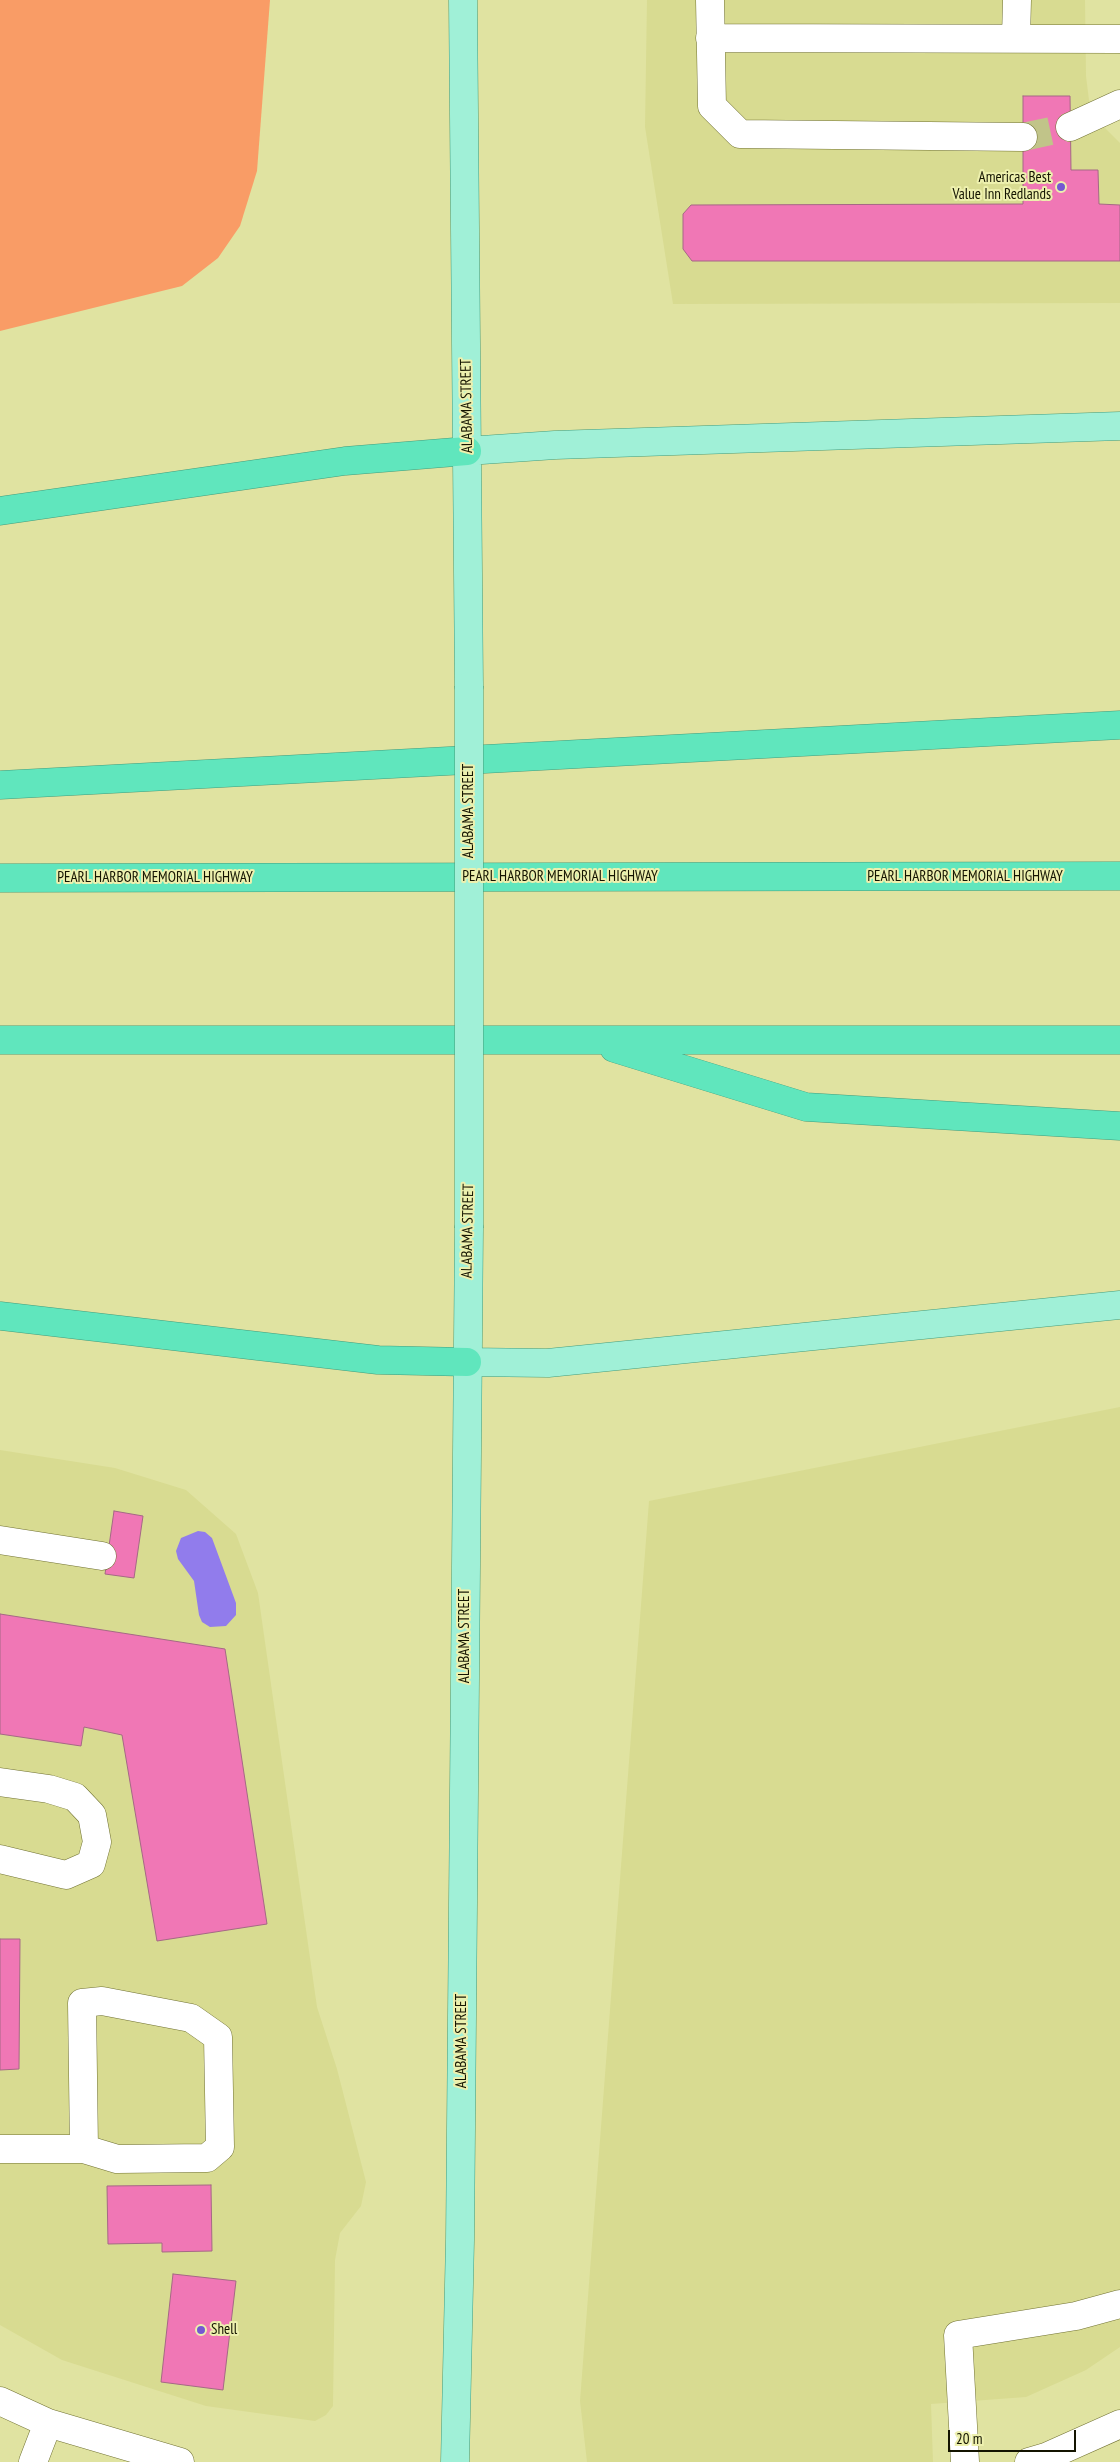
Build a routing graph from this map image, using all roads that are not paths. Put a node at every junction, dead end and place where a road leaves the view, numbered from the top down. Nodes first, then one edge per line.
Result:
1 (463, 0) edge
2 (710, 0) edge
3 (1017, 0) edge
4 (710, 38) junction
5 (1016, 38) junction
6 (1120, 39) edge
7 (1120, 104) edge
8 (1070, 127) tunnel mouth
9 (1023, 137) tunnel mouth
10 (1120, 426) edge
11 (467, 451) junction
12 (0, 511) edge
13 (1120, 725) edge
14 (0, 785) edge
15 (1120, 876) edge
16 (0, 878) edge
17 (0, 1040) edge
18 (586, 1040) junction
19 (1120, 1040) edge
20 (1120, 1126) edge
21 (1120, 1304) edge
22 (0, 1316) edge
23 (467, 1362) junction
24 (0, 1540) edge
25 (102, 1556) dead end
26 (0, 1782) edge
27 (0, 1859) edge
28 (0, 2150) edge
29 (84, 2150) junction
30 (1120, 2304) edge
31 (0, 2401) edge
32 (48, 2423) junction
33 (1120, 2424) edge
34 (1076, 2454) edge
35 (33, 2462) edge
36 (180, 2462) edge
37 (455, 2462) edge
38 (965, 2462) edge
39 (1029, 2462) edge

1 - 11 main road, ALABAMA STREET
2 - 4 street
3 - 5 street
4 - 5 street
4 - 9 street
5 - 6 street
7 - 8 street
10 - 11 main road
11 - 12 highway
11 - 23 main road, ALABAMA STREET, bridge
13 - 14 highway
15 - 16 highway, PEARL HARBOR MEMORIAL HIGHWAY
17 - 18 highway
18 - 19 highway
18 - 20 highway
21 - 23 main road
22 - 23 highway
23 - 37 main road, ALABAMA STREET
24 - 25 street
26 - 27 street
28 - 29 street
29 - 29 street
30 - 38 street
31 - 32 street
32 - 35 street
32 - 36 street
33 - 34 street
34 - 39 street

